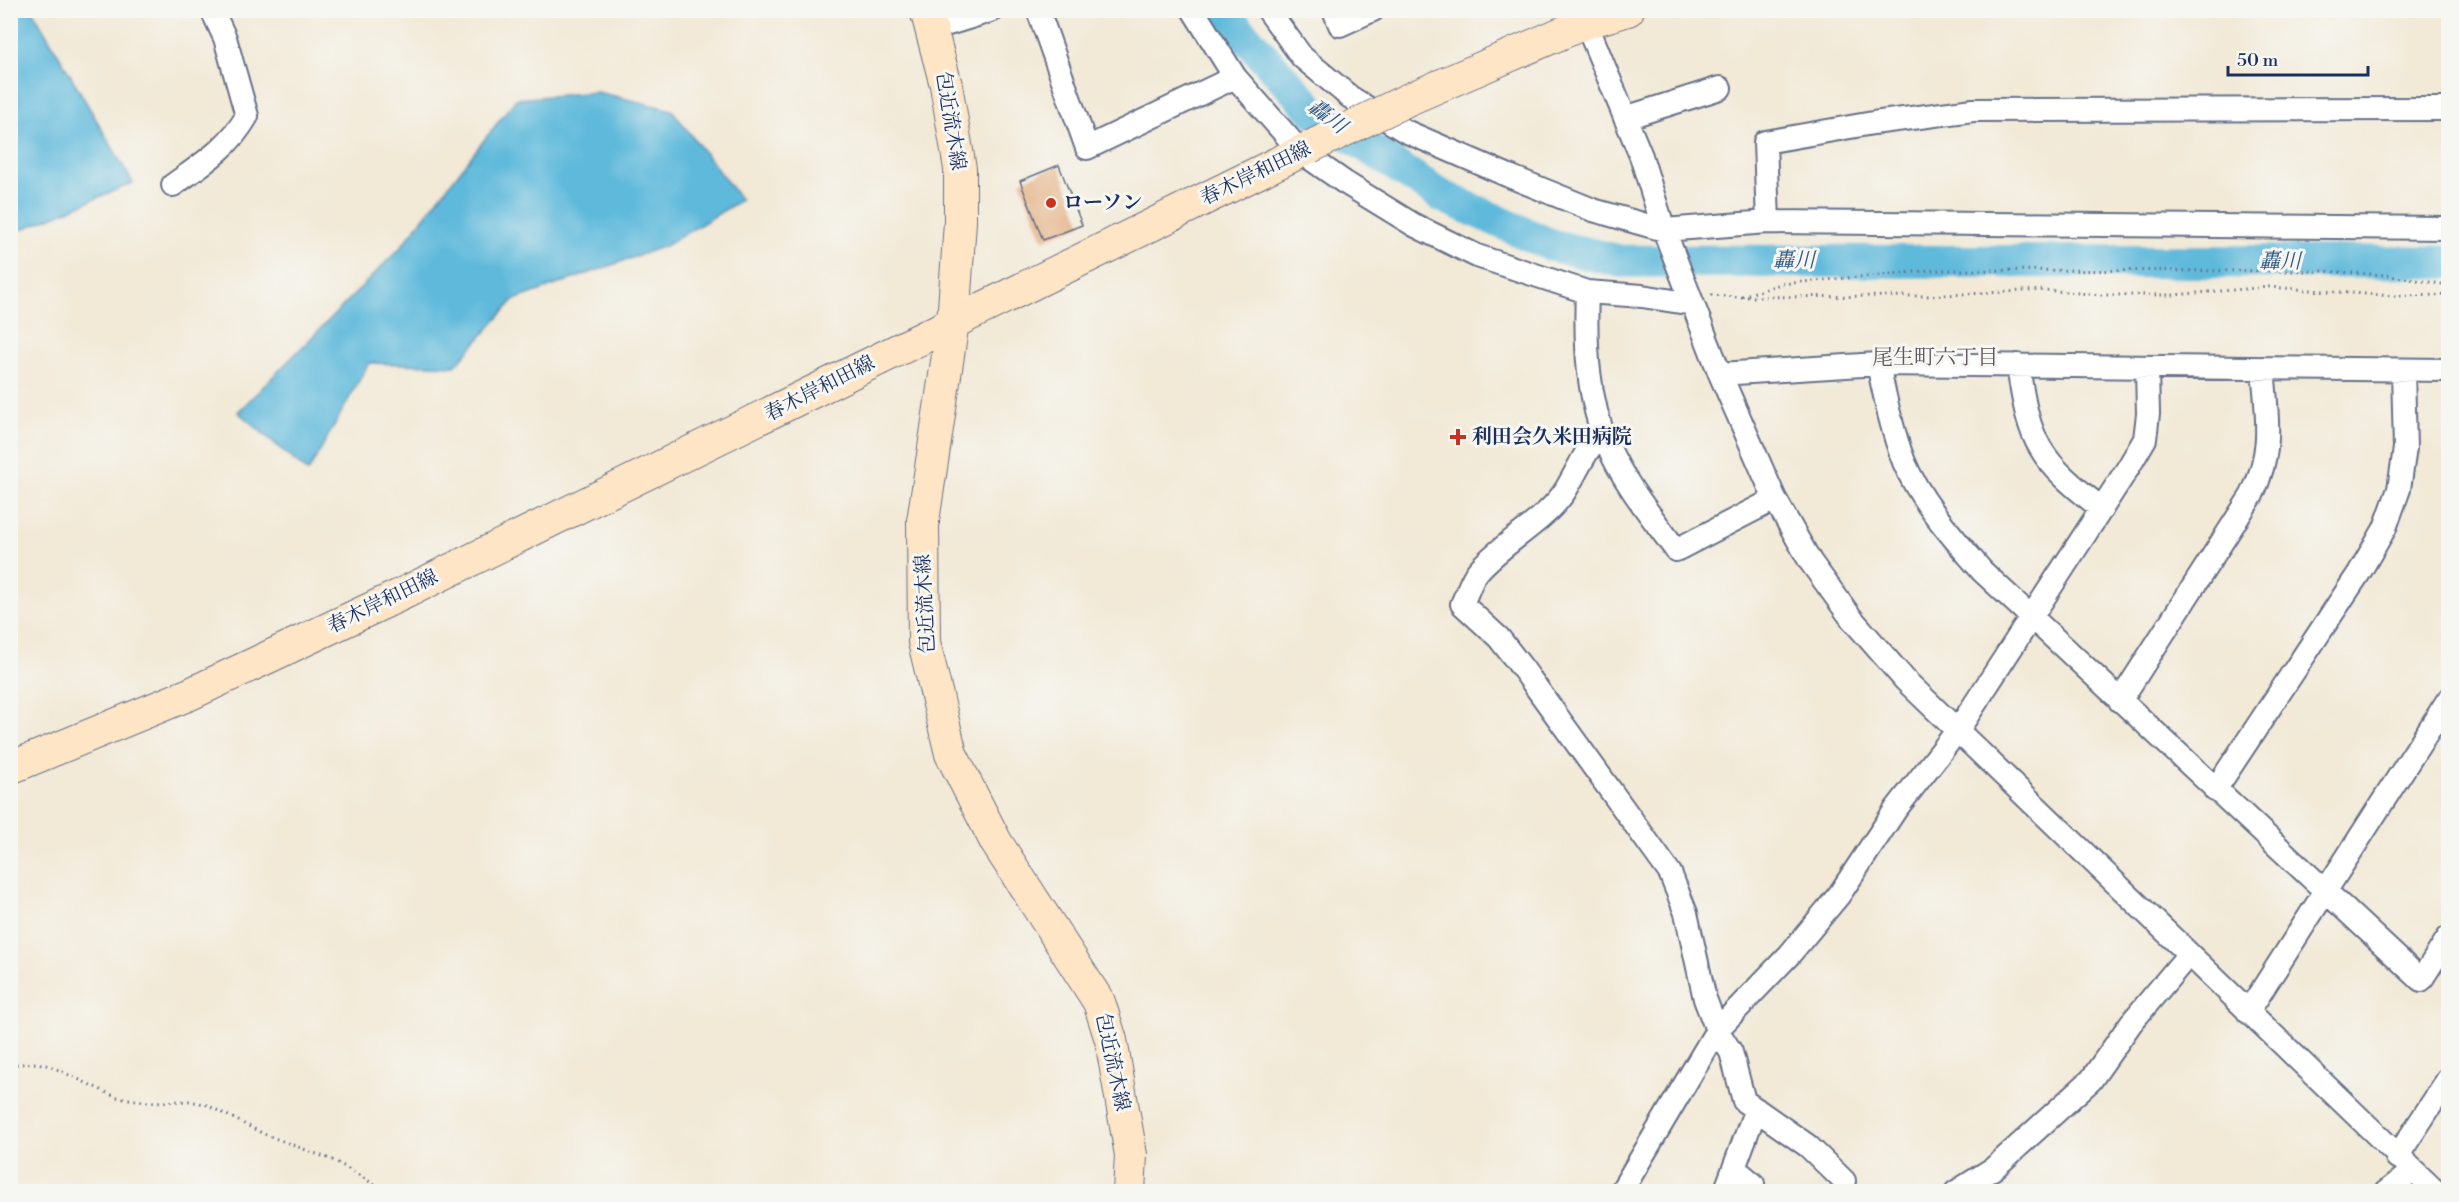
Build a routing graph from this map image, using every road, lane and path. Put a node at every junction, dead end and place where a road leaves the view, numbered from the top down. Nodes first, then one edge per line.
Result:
1 (212, 10) edge
2 (993, 10) edge
3 (1038, 10) edge
4 (1193, 10) edge
5 (1268, 10) edge
6 (1334, 10) edge
7 (1373, 10) edge
8 (1628, 10) edge
9 (1583, 17) edge
10 (929, 20) edge
11 (1235, 77) junction
12 (1720, 88) dead end
13 (2448, 109) edge
14 (1625, 118) junction
15 (1306, 150) junction
16 (173, 185) dead end
17 (1768, 222) junction
18 (2448, 228) edge
19 (1666, 234) junction
20 (2448, 285) edge
21 (1688, 290) junction
22 (1587, 292) junction
23 (2448, 295) edge
24 (1737, 297) junction
25 (953, 322) junction
26 (1878, 364) junction
27 (2018, 365) junction
28 (2147, 367) junction
29 (2263, 368) junction
30 (2403, 370) junction
31 (2448, 370) edge
32 (1720, 374) junction
33 (1603, 433) junction
34 (1775, 499) junction
35 (2102, 509) junction
36 (2032, 618) junction
37 (2448, 700) edge
38 (2120, 701) junction
39 (1958, 730) junction
40 (10, 768) edge
41 (2215, 790) junction
42 (2324, 893) junction
43 (2448, 938) edge
44 (2189, 954) junction
45 (2248, 1012) junction
46 (1717, 1030) junction
47 (10, 1065) edge
48 (2448, 1079) edge
49 (1755, 1109) junction
50 (2405, 1164) junction
51 (1734, 1168) junction
52 (1844, 1181) dead end
53 (1753, 1184) dead end
54 (387, 1191) edge
55 (1129, 1191) edge
56 (1621, 1191) edge
57 (1725, 1191) edge
58 (1956, 1191) edge
59 (2386, 1191) edge
60 (2436, 1191) edge

1 - 16 street
2 - 10 street
3 - 11 street
4 - 11 street
5 - 19 street
6 - 7 street
8 - 9 main road, 春木岸和田線
9 - 14 street
9 - 15 main road, 春木岸和田線, bridge
10 - 25 main road, 包近流木線
11 - 15 street
12 - 14 street
13 - 17 street
14 - 19 street
15 - 22 street
15 - 25 main road, 春木岸和田線
17 - 18 street
17 - 19 street
19 - 21 street
20 - 24 path
21 - 22 street
21 - 24 path
21 - 32 street
22 - 33 street
23 - 24 path
25 - 40 main road, 春木岸和田線
25 - 55 main road, 包近流木線
26 - 27 street
26 - 32 street
26 - 36 street
27 - 28 street
27 - 35 street
28 - 29 street
28 - 35 street
29 - 30 street
29 - 38 street
30 - 31 street
30 - 41 street
32 - 34 street
33 - 34 street
33 - 46 street
34 - 39 street
35 - 36 street
36 - 38 street
36 - 39 street
37 - 42 street
38 - 41 street
39 - 44 street
39 - 46 street
41 - 42 street
42 - 43 street
42 - 45 street
44 - 45 street
44 - 58 street
45 - 50 street
46 - 49 street
46 - 56 street
47 - 54 path
48 - 50 street
49 - 51 street
49 - 52 street
50 - 59 street
50 - 60 street
51 - 53 street
51 - 57 street

